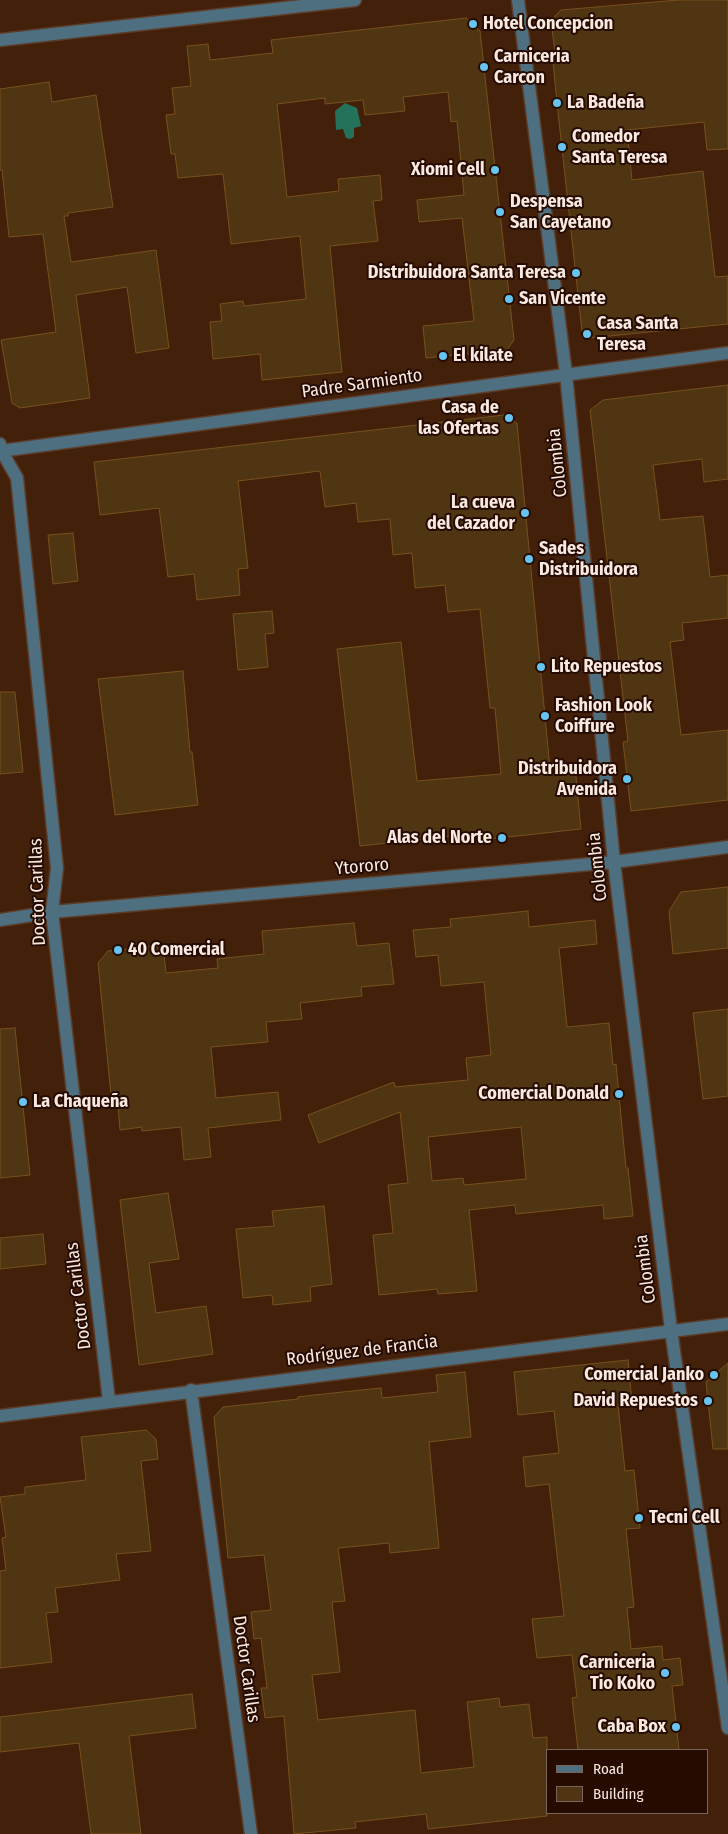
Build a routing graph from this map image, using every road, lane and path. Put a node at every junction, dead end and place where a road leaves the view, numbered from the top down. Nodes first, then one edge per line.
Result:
1 (355, 0) edge
2 (518, 0) edge
3 (0, 40) edge
4 (728, 353) edge
5 (566, 374) junction
6 (0, 448) edge
7 (728, 847) edge
8 (614, 862) junction
9 (52, 912) junction
10 (0, 920) edge
11 (728, 1324) edge
12 (671, 1330) junction
13 (192, 1390) junction
14 (109, 1401) junction
15 (0, 1416) edge
16 (728, 1728) edge
17 (251, 1834) edge

1 - 3 street
2 - 5 street, Colombia
4 - 5 street, Padre Sarmiento
5 - 6 street, Padre Sarmiento
5 - 8 street, Colombia
6 - 9 street, Doctor Carillas
7 - 8 street, Ytororo
8 - 9 street, Ytororo
8 - 12 street, Colombia
9 - 10 street, Ytororo
9 - 14 street, Doctor Carillas
11 - 12 street, Rodríguez de Francia
12 - 13 street, Rodríguez de Francia
12 - 16 street, Colombia
13 - 14 street, Rodríguez de Francia
13 - 17 street, Doctor Carillas
14 - 15 street, Rodríguez de Francia

